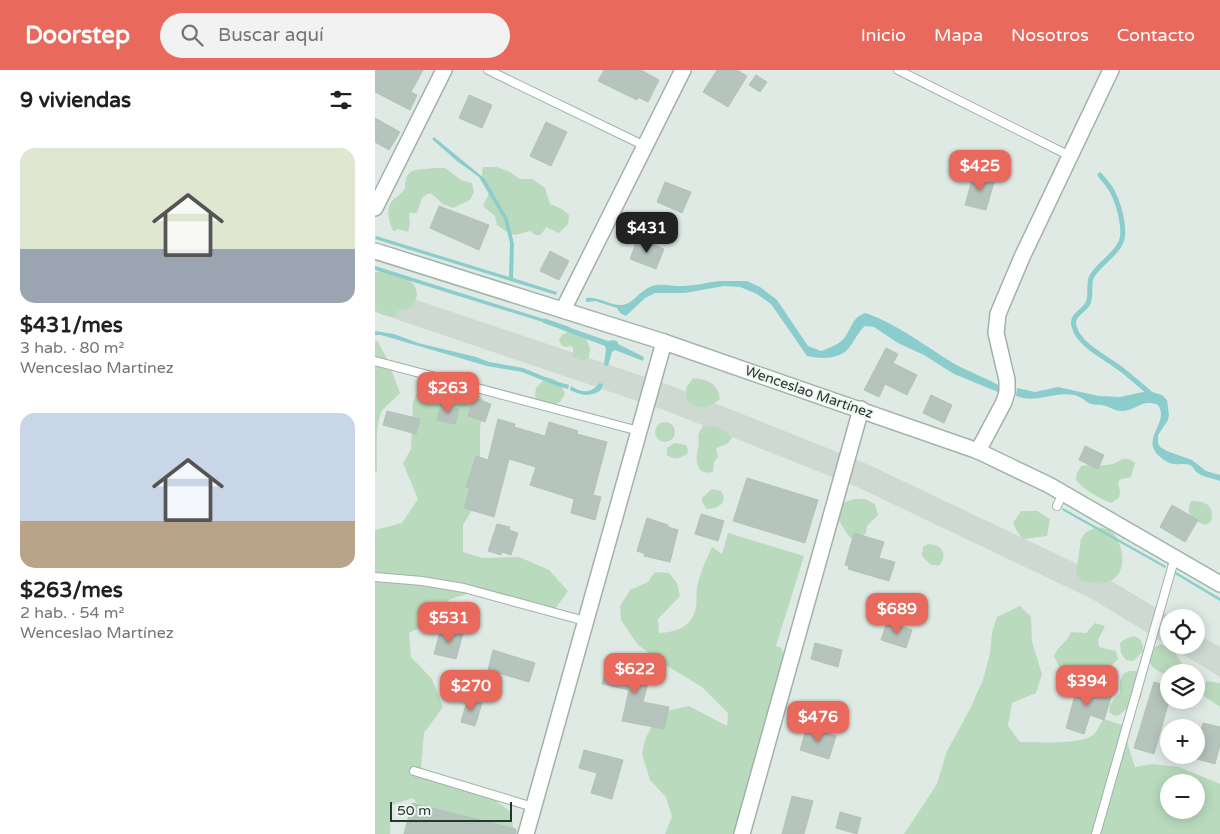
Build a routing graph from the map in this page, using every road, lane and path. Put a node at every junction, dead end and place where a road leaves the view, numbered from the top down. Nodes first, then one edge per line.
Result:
1 (445, 70) edge
2 (488, 70) edge
3 (683, 70) edge
4 (899, 70) edge
5 (1111, 70) edge
6 (645, 146) junction
7 (1070, 156) junction
8 (375, 208) edge
9 (375, 251) edge
10 (563, 310) junction
11 (664, 342) junction
12 (375, 361) edge
13 (861, 409) junction
14 (639, 431) junction
15 (978, 451) junction
16 (1175, 557) junction
17 (375, 577) edge
18 (1220, 584) edge
19 (585, 621) junction
20 (414, 772) dead end
21 (533, 807) junction
22 (526, 834) edge
23 (742, 834) edge
24 (1095, 834) edge

1 - 8 street
2 - 6 lane
3 - 6 street
4 - 7 lane
5 - 7 street
6 - 10 street
7 - 15 street
9 - 10 street, Wenceslao Martínez
10 - 11 street, Wenceslao Martínez
11 - 13 street, Wenceslao Martínez
11 - 14 street
12 - 14 lane
13 - 15 street, Wenceslao Martínez
13 - 23 street
14 - 19 street
15 - 16 street, Wenceslao Martínez
16 - 18 street, Wenceslao Martínez
16 - 24 lane
17 - 19 lane
19 - 21 street
20 - 21 lane
21 - 22 street

